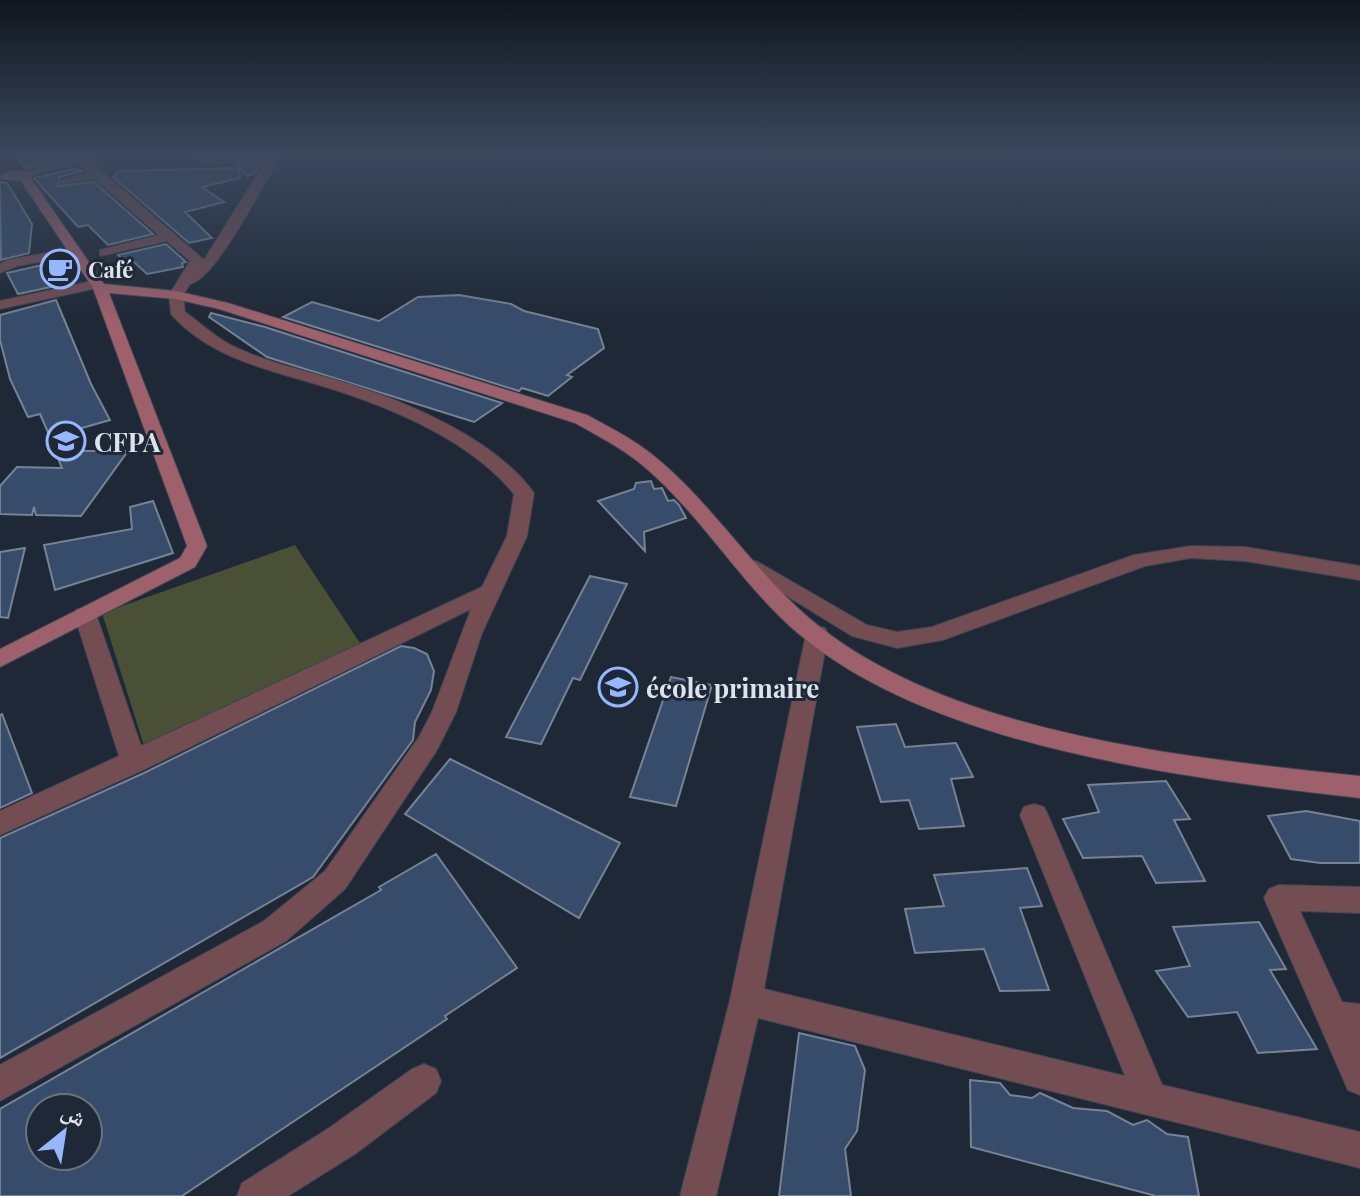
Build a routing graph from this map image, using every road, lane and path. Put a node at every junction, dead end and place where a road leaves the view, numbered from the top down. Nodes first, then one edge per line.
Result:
1 (41, 210) edge
2 (137, 210) edge
3 (242, 210) edge
4 (168, 237) junction
5 (73, 252) junction
6 (105, 253) dead end
7 (0, 269) edge
8 (99, 286) junction
9 (176, 295) junction
10 (0, 305) edge
11 (749, 566) junction
12 (1360, 573) edge
13 (489, 592) junction
14 (85, 614) junction
15 (817, 634) junction
16 (0, 659) edge
17 (134, 763) junction
18 (1360, 787) edge
19 (1034, 815) dead end
20 (0, 824) edge
21 (1360, 900) edge
22 (746, 1000) junction
23 (1346, 1018) edge
24 (1360, 1078) edge
25 (424, 1081) dead end
26 (0, 1084) edge
27 (1152, 1101) junction
28 (1360, 1150) edge
29 (255, 1196) edge
30 (698, 1196) edge

1 - 5 main road
2 - 4 street
3 - 9 street
4 - 6 street
4 - 9 street
5 - 7 street
5 - 8 main road
8 - 9 main road
8 - 10 street
8 - 14 main road
9 - 11 main road
9 - 13 street
11 - 12 street
11 - 15 main road
13 - 17 street
13 - 26 street
14 - 16 main road
14 - 17 street
15 - 18 main road
15 - 22 street
17 - 20 street
19 - 27 street
21 - 23 street
22 - 27 street
22 - 30 street
23 - 24 street
25 - 29 street
27 - 28 street

